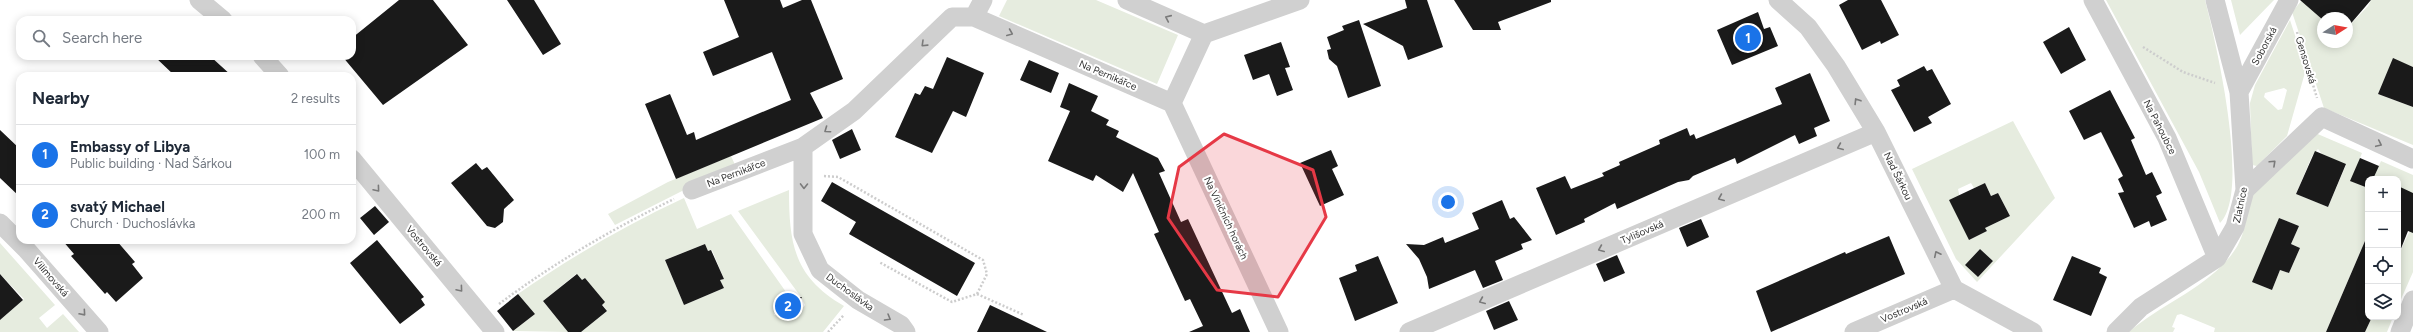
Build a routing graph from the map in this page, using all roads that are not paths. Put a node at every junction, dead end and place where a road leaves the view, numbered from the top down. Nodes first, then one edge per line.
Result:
1 (199, 0) edge
2 (983, 0) edge
3 (1127, 0) edge
4 (1300, 0) edge
5 (1778, 0) edge
6 (2093, 0) edge
7 (2215, 0) edge
8 (2287, 2) edge
9 (218, 16) edge
10 (974, 17) junction
11 (1204, 34) junction
12 (266, 60) edge
13 (276, 72) edge
14 (2240, 92) junction
15 (1172, 103) junction
16 (1876, 132) junction
17 (803, 146) junction
18 (2413, 159) edge
19 (356, 164) edge
20 (692, 190) road end
21 (2245, 190) junction
22 (0, 223) edge
23 (16, 239) edge
24 (21, 244) edge
25 (2217, 258) junction
26 (1954, 288) junction
27 (2413, 300) edge
28 (99, 332) edge
29 (495, 332) edge
30 (906, 332) edge
31 (1279, 332) edge
32 (1409, 332) edge
33 (1854, 332) edge
34 (2033, 332) edge
35 (2116, 332) edge
36 (2400, 332) edge

1 - 9 street
2 - 10 street
11 -> 3 street
4 - 11 street
16 -> 5 street, Nad Šárkou
6 - 25 street, Na Pahoubce
7 - 14 street, Zlatnice
8 - 14 street, Soborská
10 -> 15 street, Na Pernikářce
10 -> 17 street, Na Pernikářce
11 - 15 street
12 - 13 street
14 - 21 street, Zlatnice
15 - 31 street, Na Viničních horách
26 -> 16 street, Nad Šárkou
16 -> 32 street, Tylišovská
17 - 20 street, Na Pernikářce
17 -> 30 street, Duchoslávka
21 -> 18 street
19 -> 29 street, Vostrovská
21 - 25 street, Zlatnice
22 -> 23 street, Vilímovská
24 -> 28 street, Vilímovská
25 - 35 street, Zlatnice
26 - 33 street, Vostrovská
26 - 34 street
27 - 36 street

